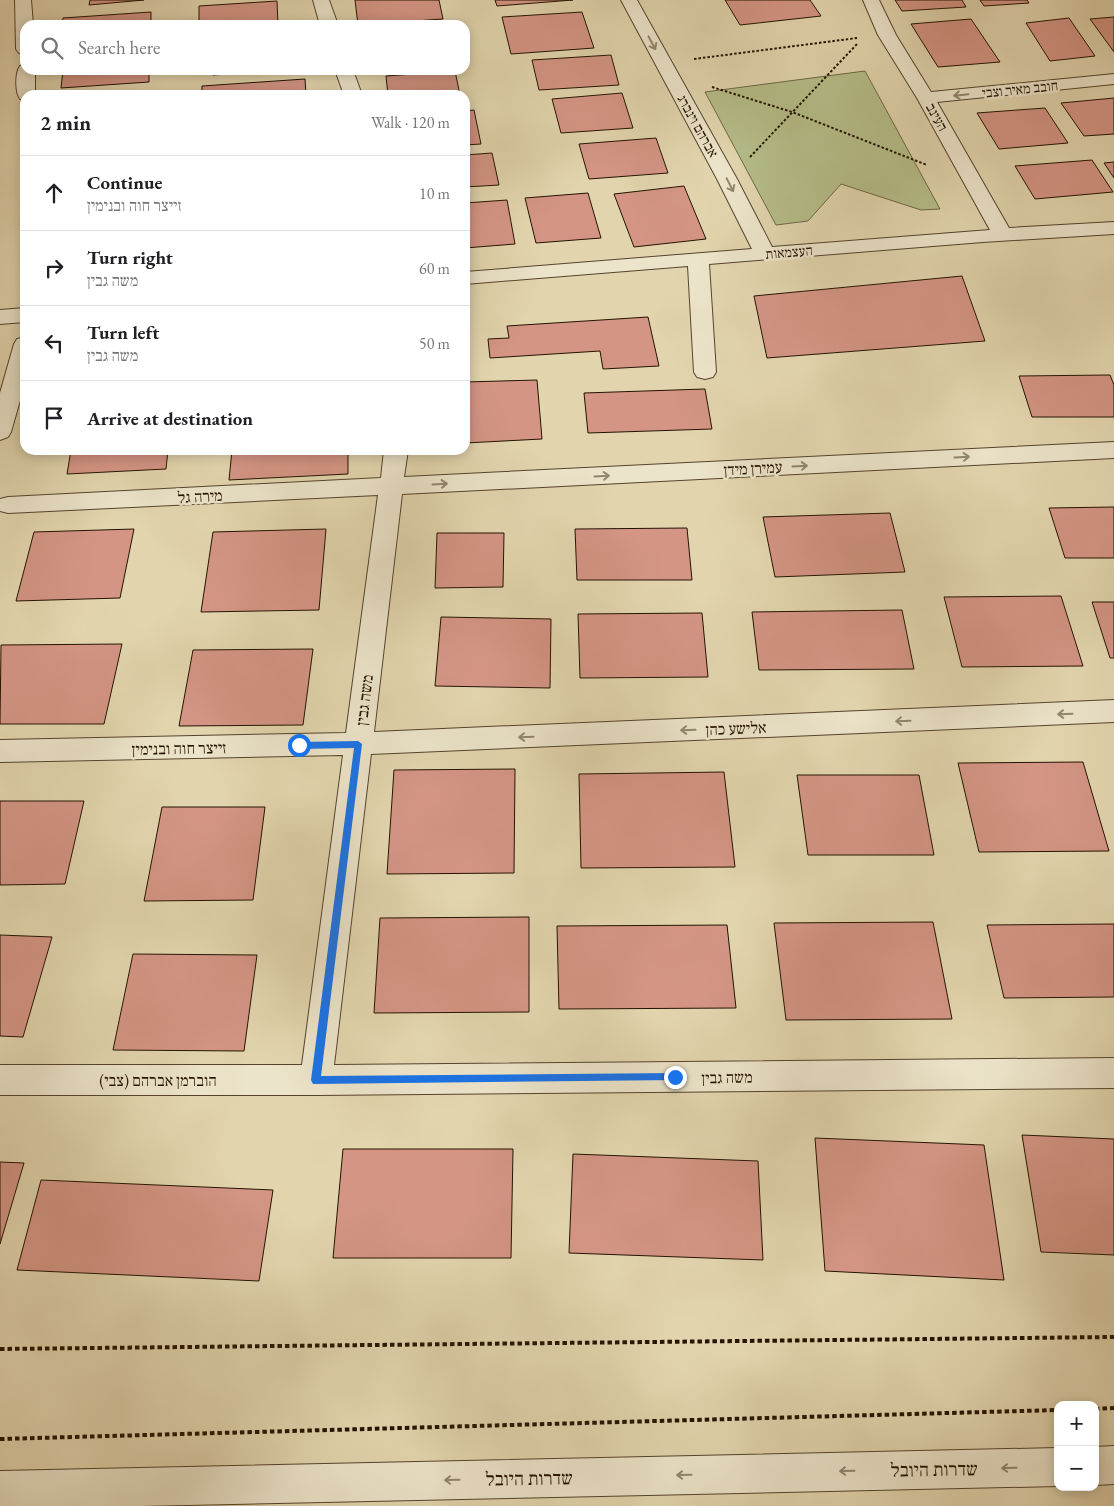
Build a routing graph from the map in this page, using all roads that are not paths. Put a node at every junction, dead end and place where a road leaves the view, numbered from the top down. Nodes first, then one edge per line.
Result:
1 (24, 0) edge
2 (321, 0) edge
3 (629, 0) edge
4 (871, 0) edge
5 (24, 20) edge
6 (327, 20) edge
7 (26, 75) edge
8 (346, 75) edge
9 (1114, 79) edge
10 (26, 90) edge
11 (351, 90) edge
12 (926, 98) junction
13 (1114, 228) edge
14 (1002, 234) junction
15 (765, 254) junction
16 (698, 259) junction
17 (470, 278) edge
18 (20, 315) edge
19 (0, 317) edge
20 (20, 362) edge
21 (705, 372) dead end
22 (0, 432) edge
23 (1114, 450) edge
24 (395, 455) edge
25 (392, 487) junction
26 (8, 505) dead end
27 (1114, 711) edge
28 (358, 744) junction
29 (0, 751) edge
30 (1114, 1073) edge
31 (0, 1080) edge
32 (316, 1080) junction
33 (1114, 1465) edge
34 (1099, 1466) edge
35 (1054, 1467) edge
36 (0, 1490) edge

1 - 5 street
2 - 6 street
3 -> 15 street, אברהם וינברג
4 - 12 street, העינב
7 - 10 street
8 - 11 street
9 -> 12 street, חובב מאיר וצבי
12 - 14 street, העינב
13 - 14 street, העצמאות
14 - 15 street, העצמאות
15 - 16 street, העצמאות
16 - 17 street, העצמאות
16 - 21 street
18 - 19 street
20 - 22 street
25 -> 23 street, עמירן מידן
24 - 25 street, משה גבין
25 - 26 street, מירה גל
25 - 28 street, משה גבין
27 -> 28 street, אלישע כהן
28 - 29 street, זייצר חוה ובנימין
28 - 32 street, משה גבין
30 - 32 street, משה גבין
31 - 32 street, הוברמן אברהם (צבי)
33 - 34 street
35 -> 36 street, שדרות היובל

